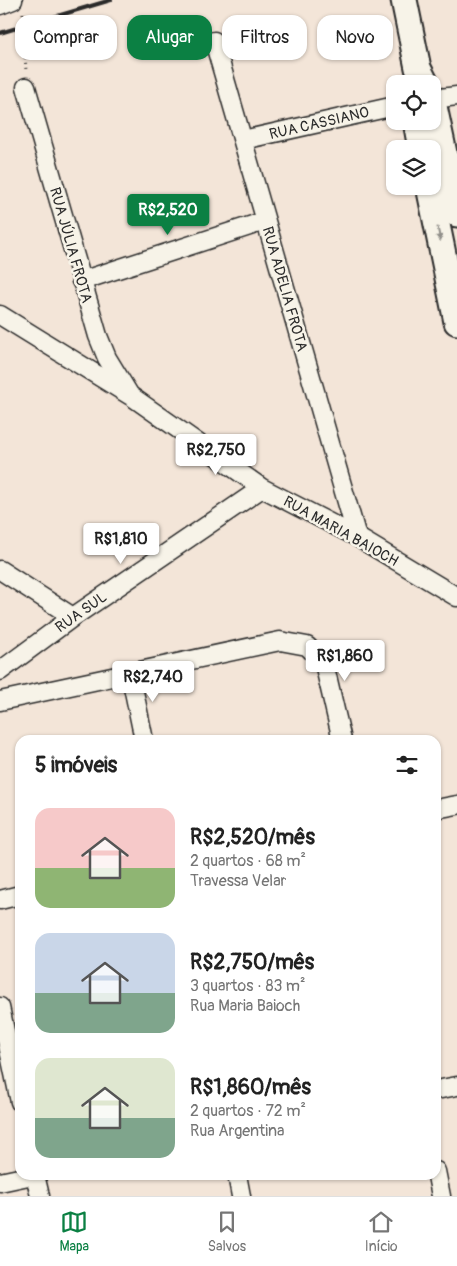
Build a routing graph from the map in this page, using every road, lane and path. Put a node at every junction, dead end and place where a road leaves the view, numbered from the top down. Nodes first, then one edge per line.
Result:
1 (404, 0) edge
2 (18, 4) edge
3 (0, 5) edge
4 (214, 41) dead end
5 (418, 75) edge
6 (26, 87) joint
7 (457, 96) edge
8 (441, 97) edge
9 (386, 108) edge
10 (243, 140) junction
11 (438, 195) edge
12 (441, 195) edge
13 (457, 214) edge
14 (265, 222) junction
15 (81, 281) junction
16 (0, 315) edge
17 (457, 322) edge
18 (131, 396) junction
19 (262, 488) junction
20 (357, 537) junction
21 (0, 570) edge
22 (457, 596) edge
23 (73, 617) junction
24 (0, 671) edge
25 (130, 672) junction
26 (0, 701) edge
27 (143, 735) edge
28 (341, 735) edge
29 (457, 805) edge
30 (441, 808) edge
31 (15, 896) edge
32 (0, 900) edge
33 (0, 1007) edge
34 (15, 1078) edge
35 (457, 1086) edge
36 (441, 1089) edge
37 (15, 1179) edge
38 (35, 1180) edge
39 (238, 1180) edge
40 (438, 1180) edge
41 (0, 1182) edge
42 (40, 1196) edge
43 (241, 1196) edge
44 (441, 1196) edge

1 - 5 street
2 - 3 street
2 - 6 path
4 - 10 street, RUA ADELIA FROTA
6 - 15 street, RUA JÚLIA FROTA
7 - 8 street
9 - 10 street, RUA CASSIANO
10 - 14 street, RUA ADELIA FROTA
11 -> 17 street
12 - 13 street
14 - 15 street
14 - 20 street, RUA ADELIA FROTA
15 - 18 street, RUA JÚLIA FROTA
16 - 18 street, RUA MARIA BAIOCH
18 - 19 street, RUA MARIA BAIOCH
19 - 20 street, RUA MARIA BAIOCH
19 - 23 street, RUA SUL
20 - 22 street, RUA MARIA BAIOCH
21 - 23 street
23 - 24 street, RUA SUL
25 - 26 street
25 - 27 street
25 - 28 street
29 - 30 street
31 - 32 street
33 - 34 street
35 - 36 street
37 - 41 street
38 - 42 street
39 - 43 street
40 - 44 street

